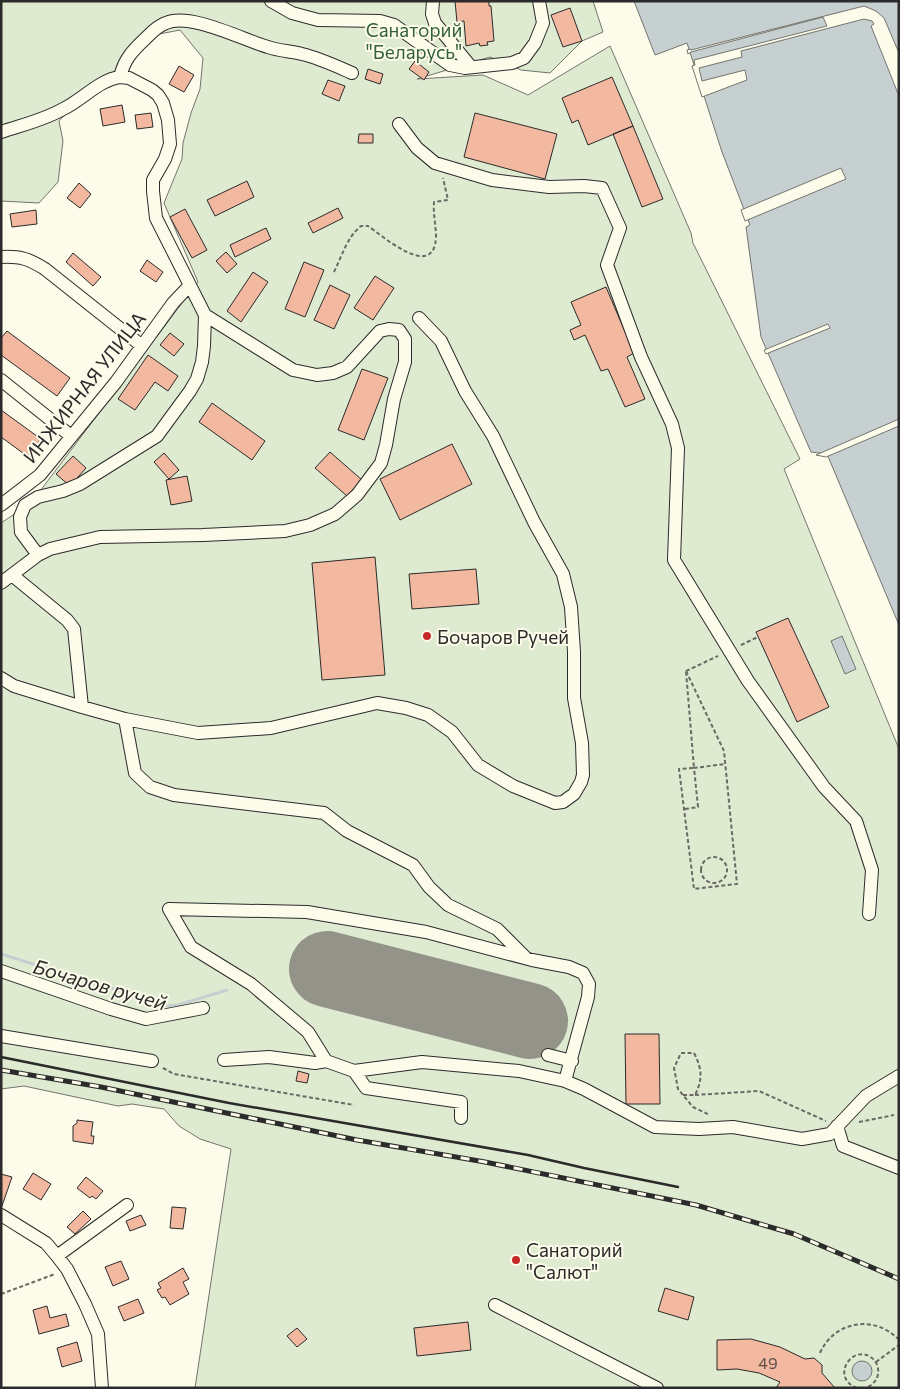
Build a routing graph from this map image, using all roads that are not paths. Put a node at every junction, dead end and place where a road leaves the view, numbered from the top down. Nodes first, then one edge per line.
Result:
1 (271, 1) edge
2 (432, 1) edge
3 (539, 1) edge
4 (471, 67) junction
5 (352, 73) dead end
6 (120, 77) junction
7 (399, 124) dead end
8 (1, 132) edge
9 (1, 257) edge
10 (190, 285) junction
11 (204, 315) junction
12 (420, 318) dead end
13 (142, 346) junction
14 (1, 380) edge
15 (71, 436) junction
16 (1, 505) edge
17 (38, 555) junction
18 (12, 575) junction
19 (1, 583) edge
20 (1, 678) edge
21 (82, 707) junction
22 (125, 719) junction
23 (869, 914) dead end
24 (525, 958) junction
25 (1, 971) edge
26 (203, 1008) dead end
27 (1, 1036) edge
28 (548, 1055) dead end
29 (224, 1060) dead end
30 (152, 1061) road end
31 (326, 1061) junction
32 (572, 1061) junction
33 (354, 1071) junction
34 (899, 1076) edge
35 (565, 1081) junction
36 (461, 1118) dead end
37 (837, 1126) junction
38 (899, 1168) edge
39 (128, 1205) dead end
40 (1, 1215) edge
41 (58, 1256) junction
42 (494, 1305) dead end
43 (102, 1388) edge
44 (657, 1388) edge

1 - 4 street
2 - 4 street
3 - 4 street
5 - 6 street
6 - 8 street
6 - 10 street
7 - 23 street
9 - 13 street
10 - 11 street
10 - 13 street, ИНЖИРНАЯ УЛИЦА
11 - 17 street
11 - 17 street
12 - 22 street
13 - 15 street, ИНЖИРНАЯ УЛИЦА
14 - 15 street
15 - 16 street, ИНЖИРНАЯ УЛИЦА
17 - 18 street
18 - 19 street
18 - 21 street
20 - 21 street
21 - 22 street
22 - 24 street
24 - 31 street
24 - 32 street
25 - 26 street
27 - 30 street
28 - 32 street
29 - 31 street
31 - 33 street
32 - 35 street
33 - 35 street
33 - 36 street
34 - 37 street
35 - 37 street
37 - 38 street
39 - 41 street
40 - 41 street
41 - 43 street
42 - 44 street

